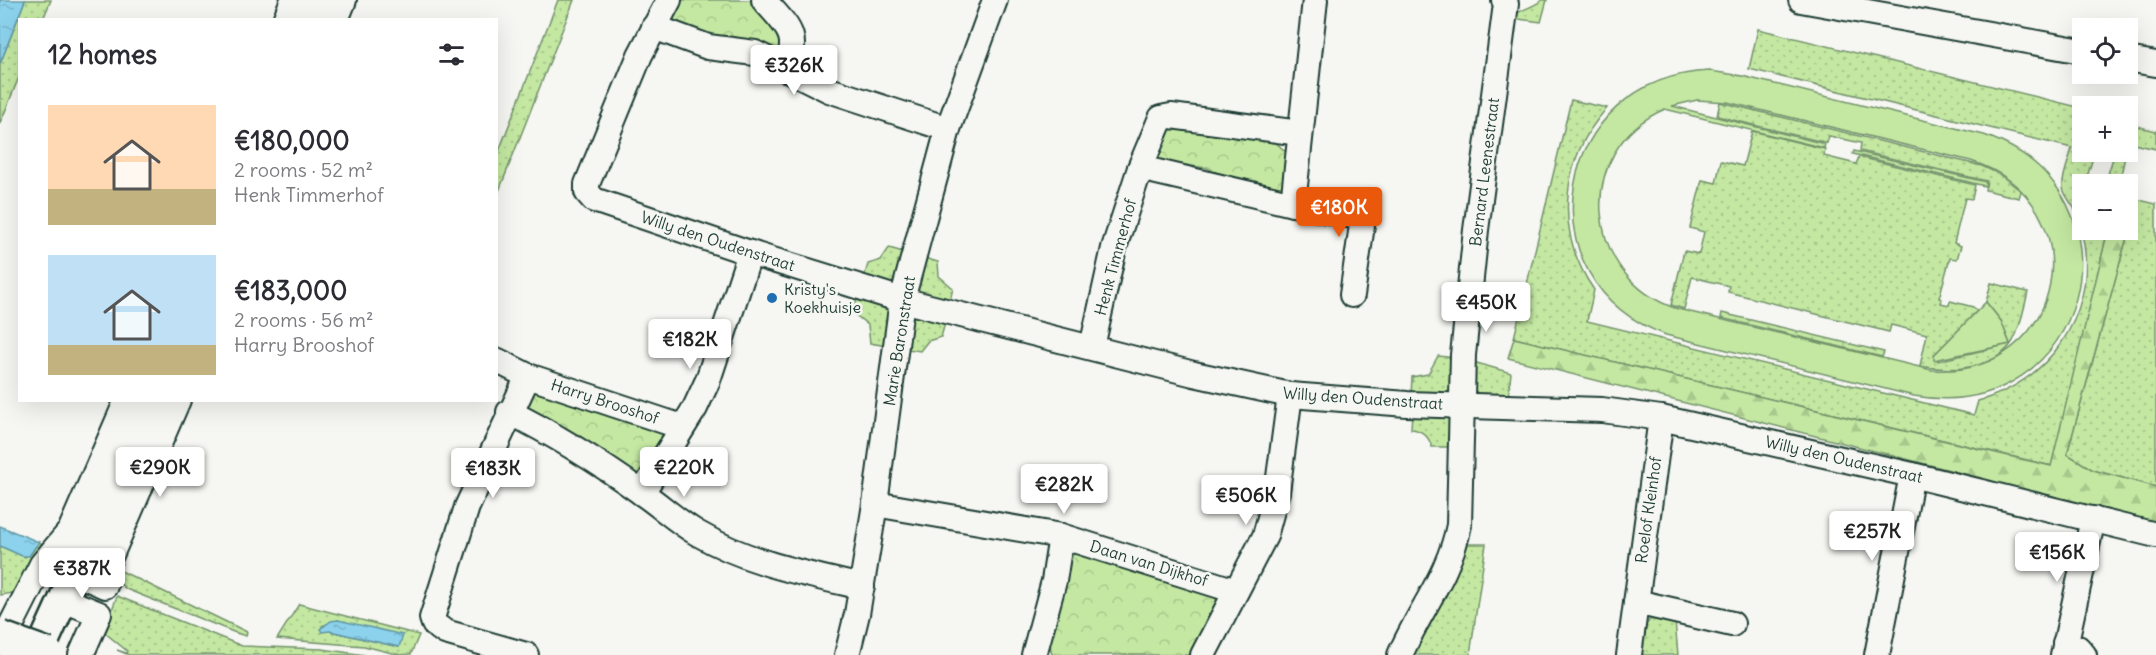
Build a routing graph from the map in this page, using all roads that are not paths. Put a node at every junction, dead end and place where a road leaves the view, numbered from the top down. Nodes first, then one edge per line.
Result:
1 (293, 0) edge
2 (319, 0) edge
3 (344, 0) edge
4 (669, 0) edge
5 (764, 0) edge
6 (995, 0) edge
7 (1315, 0) edge
8 (1504, 0) edge
9 (1802, 0) edge
10 (286, 18) edge
11 (312, 18) edge
12 (337, 18) edge
13 (654, 27) junction
14 (2072, 49) edge
15 (2138, 61) edge
16 (2156, 64) edge
17 (786, 69) junction
18 (948, 129) junction
19 (1300, 133) junction
20 (1140, 168) junction
21 (1293, 204) junction
22 (750, 254) junction
23 (1352, 295) dead end
24 (902, 300) junction
25 (1092, 347) junction
26 (498, 361) edge
27 (528, 376) junction
28 (1290, 395) junction
29 (126, 402) edge
30 (153, 402) edge
31 (177, 402) edge
32 (1461, 405) junction
33 (509, 412) junction
34 (1661, 418) junction
35 (682, 427) junction
36 (1912, 475) junction
37 (642, 493) junction
38 (875, 504) junction
39 (2093, 519) junction
40 (2156, 535) edge
41 (1061, 536) junction
42 (76, 573) junction
43 (862, 587) junction
44 (1236, 591) junction
45 (64, 600) junction
46 (1636, 602) junction
47 (1732, 624) dead end
48 (0, 638) edge
49 (0, 646) edge
50 (2070, 651) edge
51 (38, 655) edge
52 (47, 655) edge
53 (81, 655) edge
54 (526, 655) edge
55 (847, 655) edge
56 (1034, 655) edge
57 (1203, 655) edge
58 (1400, 655) edge
59 (1629, 655) edge
60 (1876, 655) edge

1 - 10 street
2 - 11 street
3 - 12 street
4 - 13 street
5 - 17 street
6 - 18 street, Marie Baronstraat
7 - 19 street
8 - 32 street, Bernard Leenestraat
9 - 14 street
13 - 17 street
13 - 22 street, Willy den Oudenstraat
15 - 16 street
17 - 18 street
18 - 24 street, Marie Baronstraat
19 - 20 street, Henk Timmerhof
19 - 21 street
20 - 21 street
20 - 25 street, Henk Timmerhof
21 - 23 street
22 - 24 street, Willy den Oudenstraat
22 - 35 street, Harry Brooshof
24 - 25 street, Willy den Oudenstraat
24 - 38 street, Marie Baronstraat
25 - 28 street, Willy den Oudenstraat
26 - 27 street, Harry Brooshof
27 - 33 street
27 - 35 street, Harry Brooshof
28 - 32 street, Willy den Oudenstraat
28 - 44 street
29 - 49 street
30 - 42 street
31 - 42 street
32 - 34 street, Willy den Oudenstraat
32 - 58 street, Bernard Leenestraat
33 - 37 street
33 - 54 street
34 - 36 street, Willy den Oudenstraat
34 - 46 street, Roelof Kleinhof
35 - 37 street, Harry Brooshof
36 - 39 street, Willy den Oudenstraat
36 - 60 street
37 - 43 street
38 - 41 street, Daan van Dijkhof
38 - 43 street, Marie Baronstraat
39 - 40 street, Willy den Oudenstraat
39 - 50 street
41 - 44 street, Daan van Dijkhof
41 - 56 street
42 - 45 street
43 - 55 street, Marie Baronstraat
44 - 57 street
45 - 51 street
45 - 53 street
46 - 47 street
46 - 59 street, Roelof Kleinhof
48 - 52 highway, bridge

